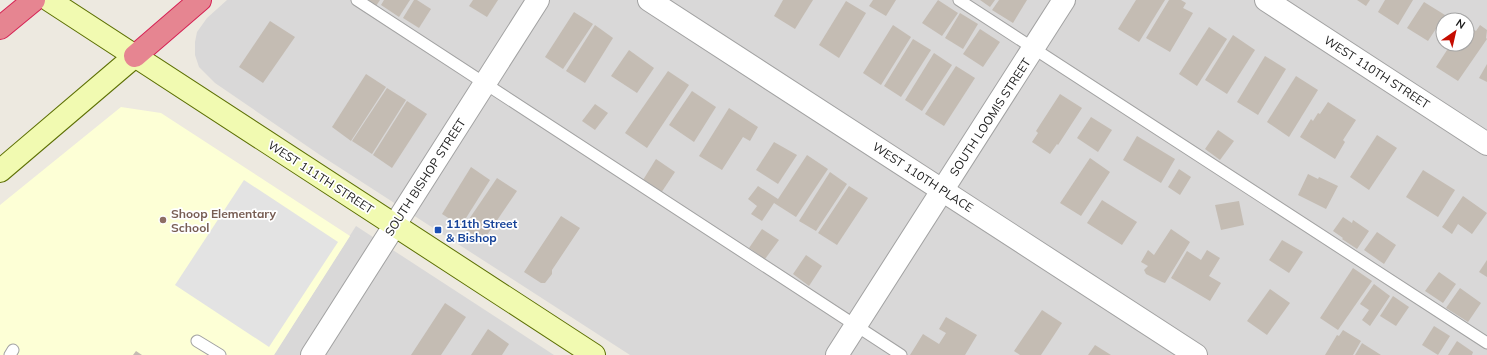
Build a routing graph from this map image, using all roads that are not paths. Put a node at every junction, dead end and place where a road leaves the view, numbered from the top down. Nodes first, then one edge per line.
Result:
1 (34, 0) edge
2 (49, 0) edge
3 (200, 0) edge
4 (357, 0) edge
5 (538, 0) edge
6 (649, 0) edge
7 (959, 0) edge
8 (1064, 0) edge
9 (1266, 0) edge
10 (0, 28) edge
11 (1033, 48) junction
12 (128, 51) junction
13 (485, 84) junction
14 (1487, 144) edge
15 (0, 171) edge
16 (942, 190) junction
17 (394, 225) junction
18 (856, 326) junction
19 (197, 341) dead end
20 (1487, 343) edge
21 (220, 355) edge
22 (312, 355) edge
23 (594, 355) edge
24 (837, 355) edge
25 (901, 355) edge
26 (1196, 355) edge

1 - 10 highway
2 - 12 main road, WEST 111TH STREET
3 - 12 highway
4 - 13 lane
5 - 13 street, SOUTH BISHOP STREET
6 - 16 street, WEST 110TH PLACE
7 - 11 lane
8 - 11 street, SOUTH LOOMIS STREET
9 - 14 street, WEST 110TH STREET
11 - 16 street, SOUTH LOOMIS STREET
11 - 20 lane
12 - 15 main road
12 - 17 main road, WEST 111TH STREET
13 - 17 street, SOUTH BISHOP STREET
13 - 18 lane
16 - 18 street, SOUTH LOOMIS STREET
16 - 26 street, WEST 110TH PLACE
17 - 22 street, SOUTH BISHOP STREET
17 - 23 main road, WEST 111TH STREET
18 - 24 street, SOUTH LOOMIS STREET
18 - 25 lane
19 - 21 lane

